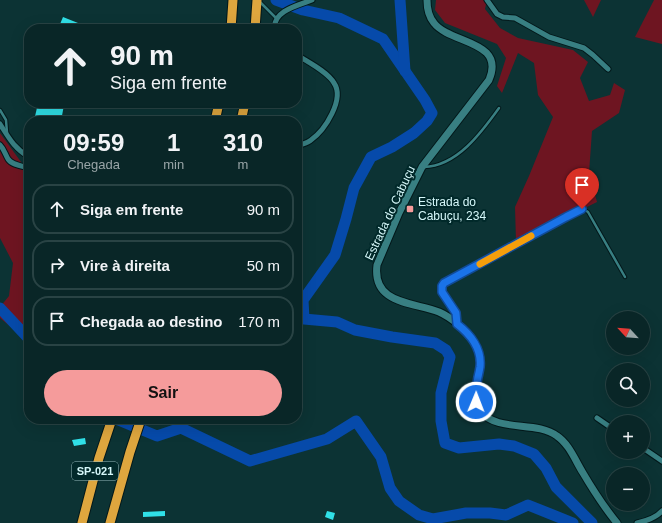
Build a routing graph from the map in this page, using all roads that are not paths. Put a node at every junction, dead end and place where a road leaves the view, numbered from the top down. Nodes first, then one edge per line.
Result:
1 (233, 0) edge
2 (258, 0) edge
3 (312, 0) edge
4 (427, 0) edge
5 (487, 0) edge
6 (276, 18) junction
7 (232, 24) edge
8 (256, 24) edge
9 (274, 24) edge
10 (302, 58) edge
11 (608, 70) dead end
12 (499, 108) dead end
13 (0, 110) edge
14 (0, 124) edge
15 (8, 139) junction
16 (302, 144) edge
17 (0, 145) edge
18 (24, 154) edge
19 (24, 167) edge
20 (422, 168) junction
21 (625, 277) dead end
22 (457, 324) junction
23 (597, 418) dead end
24 (110, 424) edge
25 (139, 424) edge
26 (606, 424) edge
27 (650, 453) edge
28 (662, 461) edge
29 (662, 511) edge
30 (82, 523) edge
31 (110, 523) edge
32 (617, 523) edge
33 (637, 523) edge

1 - 7 highway
2 - 6 lane
2 - 8 highway
3 - 6 street
4 - 20 main road, Estrada do Cabuçu
5 - 11 street
6 - 9 street
10 - 16 street
12 - 20 lane
13 - 15 lane
14 - 15 street
15 - 18 street
17 - 19 street
20 - 22 main road, Estrada do Cabuçu
21 - 22 lane
22 - 32 main road, Estrada do Cabuçu
23 - 26 street
24 - 30 highway, SP-021
25 - 31 highway, SP-021
27 - 28 street
29 - 33 street

